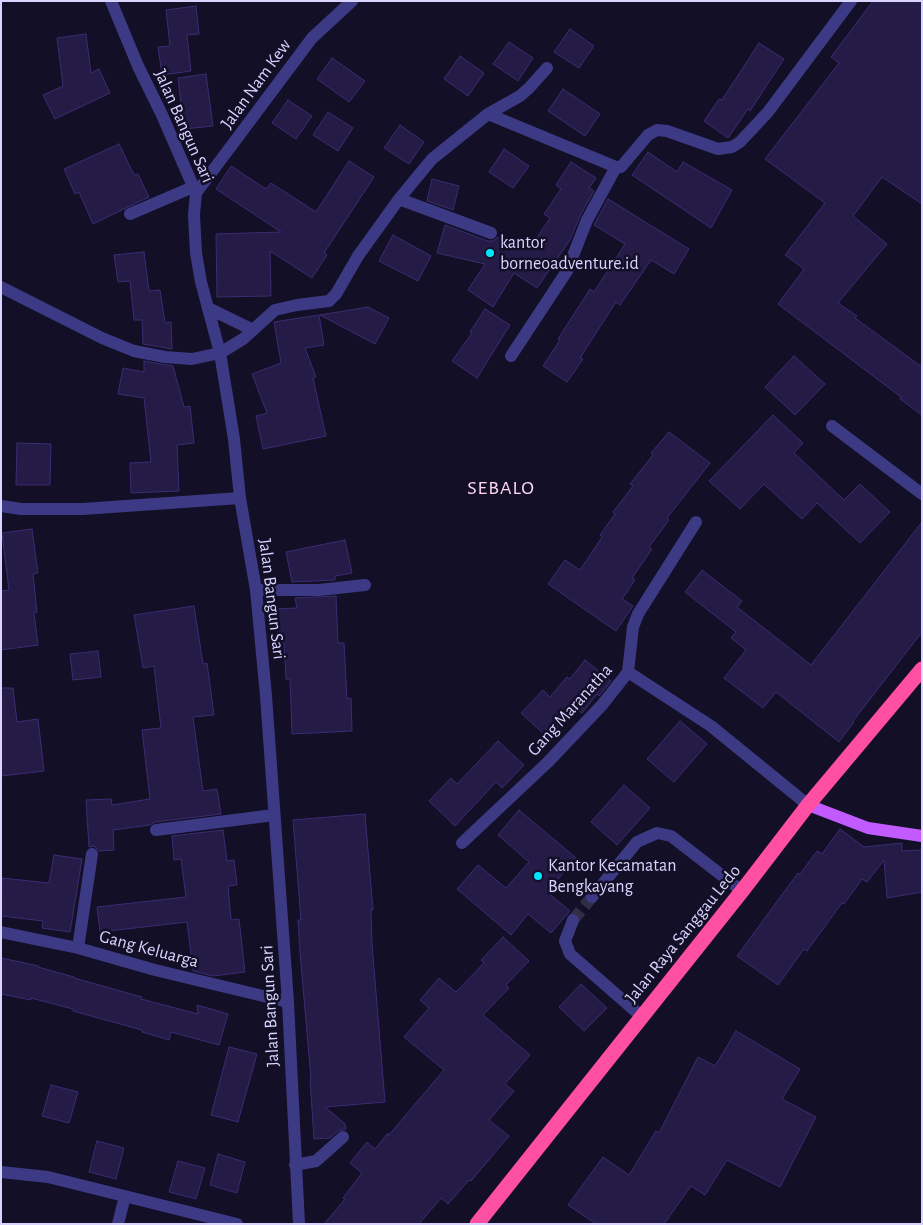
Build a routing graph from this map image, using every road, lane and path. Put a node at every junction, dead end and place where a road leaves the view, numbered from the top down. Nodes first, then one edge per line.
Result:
1 (111, 1) edge
2 (352, 1) edge
3 (851, 1) edge
4 (547, 68) dead end
5 (488, 114) junction
6 (616, 167) junction
7 (194, 190) junction
8 (399, 198) junction
9 (130, 214) dead end
10 (491, 233) dead end
11 (1, 287) edge
12 (208, 308) junction
13 (253, 330) junction
14 (220, 353) junction
15 (512, 356) dead end
16 (832, 426) dead end
17 (922, 494) edge
18 (240, 498) junction
19 (1, 506) edge
20 (696, 522) dead end
21 (366, 585) dead end
22 (256, 590) junction
23 (922, 669) edge
24 (628, 672) junction
25 (808, 805) junction
26 (274, 814) junction
27 (156, 830) dead end
28 (922, 836) edge
29 (462, 843) dead end
30 (92, 854) dead end
31 (742, 892) junction
32 (592, 897) tunnel mouth
33 (573, 920) tunnel mouth
34 (1, 932) edge
35 (78, 948) junction
36 (288, 1002) junction
37 (642, 1016) junction
38 (343, 1137) dead end
39 (295, 1166) junction
40 (1, 1172) edge
41 (125, 1196) junction
42 (118, 1224) edge
43 (237, 1224) edge
44 (299, 1224) edge
45 (476, 1224) edge

1 - 7 street, Jalan Bangun Sari
2 - 7 street, Jalan Nam Kew
3 - 6 street
4 - 5 street
5 - 6 street
5 - 8 street
6 - 15 street
7 - 9 street
7 - 12 street, Jalan Bangun Sari
8 - 10 street
8 - 13 street
11 - 14 street
12 - 13 street
12 - 14 street, Jalan Bangun Sari
13 - 14 street
14 - 18 street, Jalan Bangun Sari
16 - 17 street
18 - 19 street
18 - 22 street, Jalan Bangun Sari
20 - 24 street
21 - 22 street
22 - 26 street, Jalan Bangun Sari
23 - 25 highway, Jalan Raya Sanggau Ledo
24 - 25 street, Gang Maranatha
24 - 29 street, Gang Maranatha
25 - 28 main road
25 - 31 highway, Jalan Raya Sanggau Ledo
26 - 27 street
26 - 36 street, Jalan Bangun Sari
30 - 35 street
31 - 32 street
31 - 37 highway, Jalan Raya Sanggau Ledo
33 - 37 street
34 - 35 street, Gang Keluarga
35 - 36 street, Gang Keluarga
36 - 39 street, Jalan Bangun Sari
37 - 45 highway, Jalan Raya Sanggau Ledo
38 - 39 street
39 - 44 street, Jalan Bangun Sari
40 - 41 street
41 - 42 street
41 - 43 street

